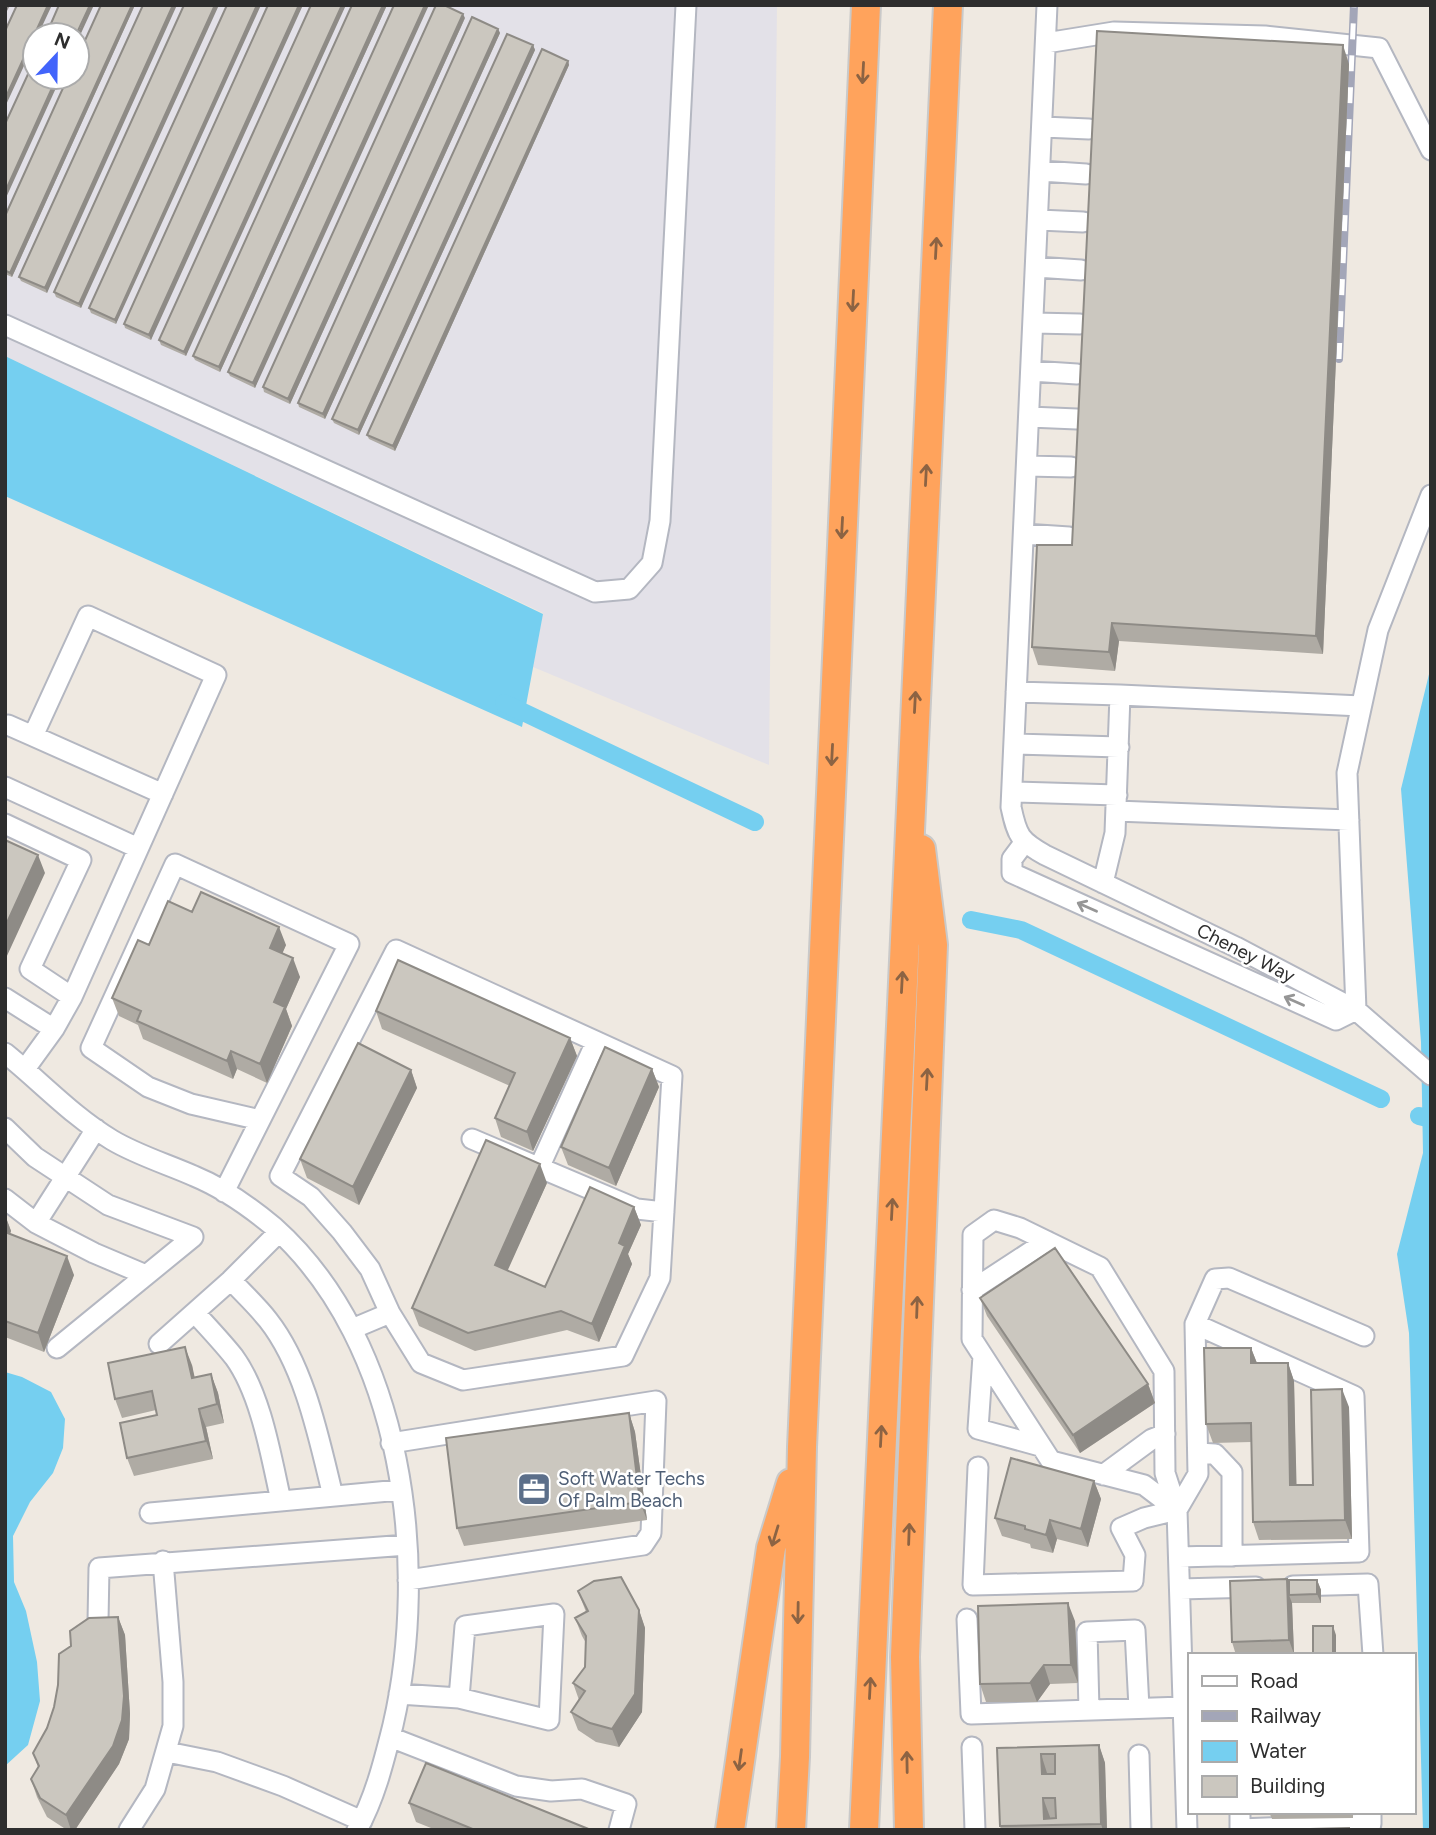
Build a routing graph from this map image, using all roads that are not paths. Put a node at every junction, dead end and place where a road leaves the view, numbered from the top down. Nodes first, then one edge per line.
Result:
1 (685, 5) edge
2 (866, 5) edge
3 (948, 5) edge
4 (1047, 5) edge
5 (1046, 43) junction
6 (1043, 127) junction
7 (1089, 129) edge
8 (1431, 150) edge
9 (1041, 171) junction
10 (1086, 174) dead end
11 (1039, 220) junction
12 (1083, 222) dead end
13 (1036, 267) junction
14 (1081, 270) dead end
15 (1034, 323) junction
16 (1080, 324) edge
17 (5, 325) edge
18 (1031, 371) junction
19 (1077, 374) edge
20 (1029, 417) junction
21 (1077, 419) edge
22 (1027, 466) junction
23 (1071, 467) dead end
24 (1431, 495) edge
25 (1024, 534) junction
26 (1069, 537) edge
27 (1016, 692) junction
28 (1120, 695) junction
29 (1362, 706) junction
30 (8, 725) dead end
31 (33, 736) junction
32 (1014, 744) junction
33 (1119, 747) junction
34 (911, 770) junction
35 (5, 787) edge
36 (1012, 792) junction
37 (163, 794) junction
38 (1117, 803) junction
39 (1349, 820) junction
40 (5, 824) edge
41 (1024, 843) junction
42 (138, 848) junction
43 (1103, 883) junction
44 (72, 997) junction
45 (5, 998) edge
46 (1356, 1010) junction
47 (54, 1030) junction
48 (596, 1042) junction
49 (5, 1053) edge
50 (25, 1069) junction
51 (1424, 1069) edge
52 (260, 1120) junction
53 (5, 1128) edge
54 (96, 1129) junction
55 (472, 1139) dead end
56 (539, 1168) junction
57 (65, 1177) junction
58 (224, 1192) junction
59 (5, 1199) edge
60 (664, 1212) junction
61 (36, 1223) junction
62 (279, 1232) junction
63 (1047, 1241) junction
64 (146, 1275) junction
65 (231, 1280) junction
66 (972, 1290) junction
67 (390, 1312) junction
68 (195, 1313) junction
69 (1195, 1324) junction
70 (352, 1329) junction
71 (1364, 1336) dead end
72 (159, 1344) dead end
73 (57, 1348) dead end
74 (983, 1356) junction
75 (1165, 1434) junction
76 (391, 1443) junction
77 (1040, 1446) junction
78 (802, 1447) junction
79 (1198, 1453) junction
80 (978, 1467) dead end
81 (1103, 1475) junction
82 (400, 1490) junction
83 (333, 1496) junction
84 (281, 1501) junction
85 (1177, 1510) junction
86 (150, 1513) dead end
87 (407, 1545) junction
88 (1232, 1556) junction
89 (1179, 1557) junction
90 (163, 1562) junction
91 (408, 1580) junction
92 (1180, 1589) junction
93 (967, 1619) dead end
94 (99, 1621) edge
95 (1373, 1653) edge
96 (1186, 1685) edge
97 (399, 1694) junction
98 (459, 1698) junction
99 (1184, 1707) junction
100 (1139, 1708) junction
101 (1089, 1710) junction
102 (390, 1737) junction
103 (972, 1747) dead end
104 (167, 1752) junction
105 (1139, 1755) dead end
106 (1187, 1776) edge
107 (1371, 1814) edge
108 (359, 1825) edge
109 (1240, 1829) edge
110 (129, 1830) edge
111 (619, 1830) edge
112 (730, 1830) edge
113 (791, 1830) edge
114 (864, 1830) edge
115 (909, 1830) edge
116 (975, 1830) edge
117 (1141, 1830) edge
118 (1187, 1830) edge

1 - 17 street
2 -> 78 highway
34 -> 3 highway
4 - 5 street
5 - 6 street
5 - 8 street
6 - 7 street
6 - 9 street
9 - 10 street
9 - 11 street
11 - 12 street
11 - 13 street
13 - 14 street
13 - 15 street
15 - 16 street
15 - 18 street
18 - 19 street
18 - 20 street
20 - 21 street
20 - 22 street
22 - 23 street
22 - 25 street
24 - 29 street
25 - 26 street
25 - 27 street
27 - 28 street
27 - 32 street
28 - 29 street
28 - 33 street
29 - 39 street
30 - 31 street
31 - 37 street
31 - 37 street
32 - 33 street
32 - 36 street
33 - 38 street
114 -> 34 highway
115 -> 34 highway
35 - 42 street
36 - 38 street
36 - 41 street
37 - 42 street
38 - 39 street
38 - 43 street
39 - 46 street
40 - 44 street
41 - 43 street, Cheney Way
46 -> 41 street
42 - 44 street
43 - 46 street, Cheney Way
44 - 47 street
45 - 47 street
46 - 51 street, Cheney Way
47 - 50 street
48 - 56 street
48 - 60 street
48 - 67 street
49 - 50 street
50 - 54 street
52 - 52 street
52 - 58 street
53 - 57 street
54 - 57 street
54 - 58 street
55 - 56 street
56 - 60 street
57 - 61 street
57 - 64 street
58 - 62 street
59 - 61 street
60 - 67 street
61 - 64 street
62 - 65 street
62 - 70 street
63 - 66 street
63 - 66 street
63 - 75 street
64 - 73 street
65 - 68 street
65 - 83 street
66 - 74 street
67 - 70 street
68 - 72 street
68 - 84 street
69 - 71 street
69 - 79 street
69 - 88 street
70 - 76 street
74 - 77 street
74 - 77 street
75 - 81 street
75 - 85 street
76 - 82 street
76 - 91 street
77 - 81 street
78 -> 112 highway
78 -> 113 highway
79 - 85 street
79 - 88 street
80 - 85 street
81 - 85 street
82 - 83 street
82 - 87 street
83 - 84 street
84 - 86 street
85 - 89 street
87 - 90 street
87 - 91 street
88 - 89 street
89 - 92 street
90 - 94 street
90 - 104 street
91 - 97 street
92 - 95 street
92 - 96 street
93 - 101 street
96 - 99 street
97 - 98 street
97 - 102 street
98 - 98 street
99 - 100 street
99 - 106 street
100 - 101 street
100 - 101 street
102 - 108 street
102 - 111 street
103 - 116 street
104 - 108 street
104 - 110 street
105 - 117 street
106 - 118 street
107 - 109 street

